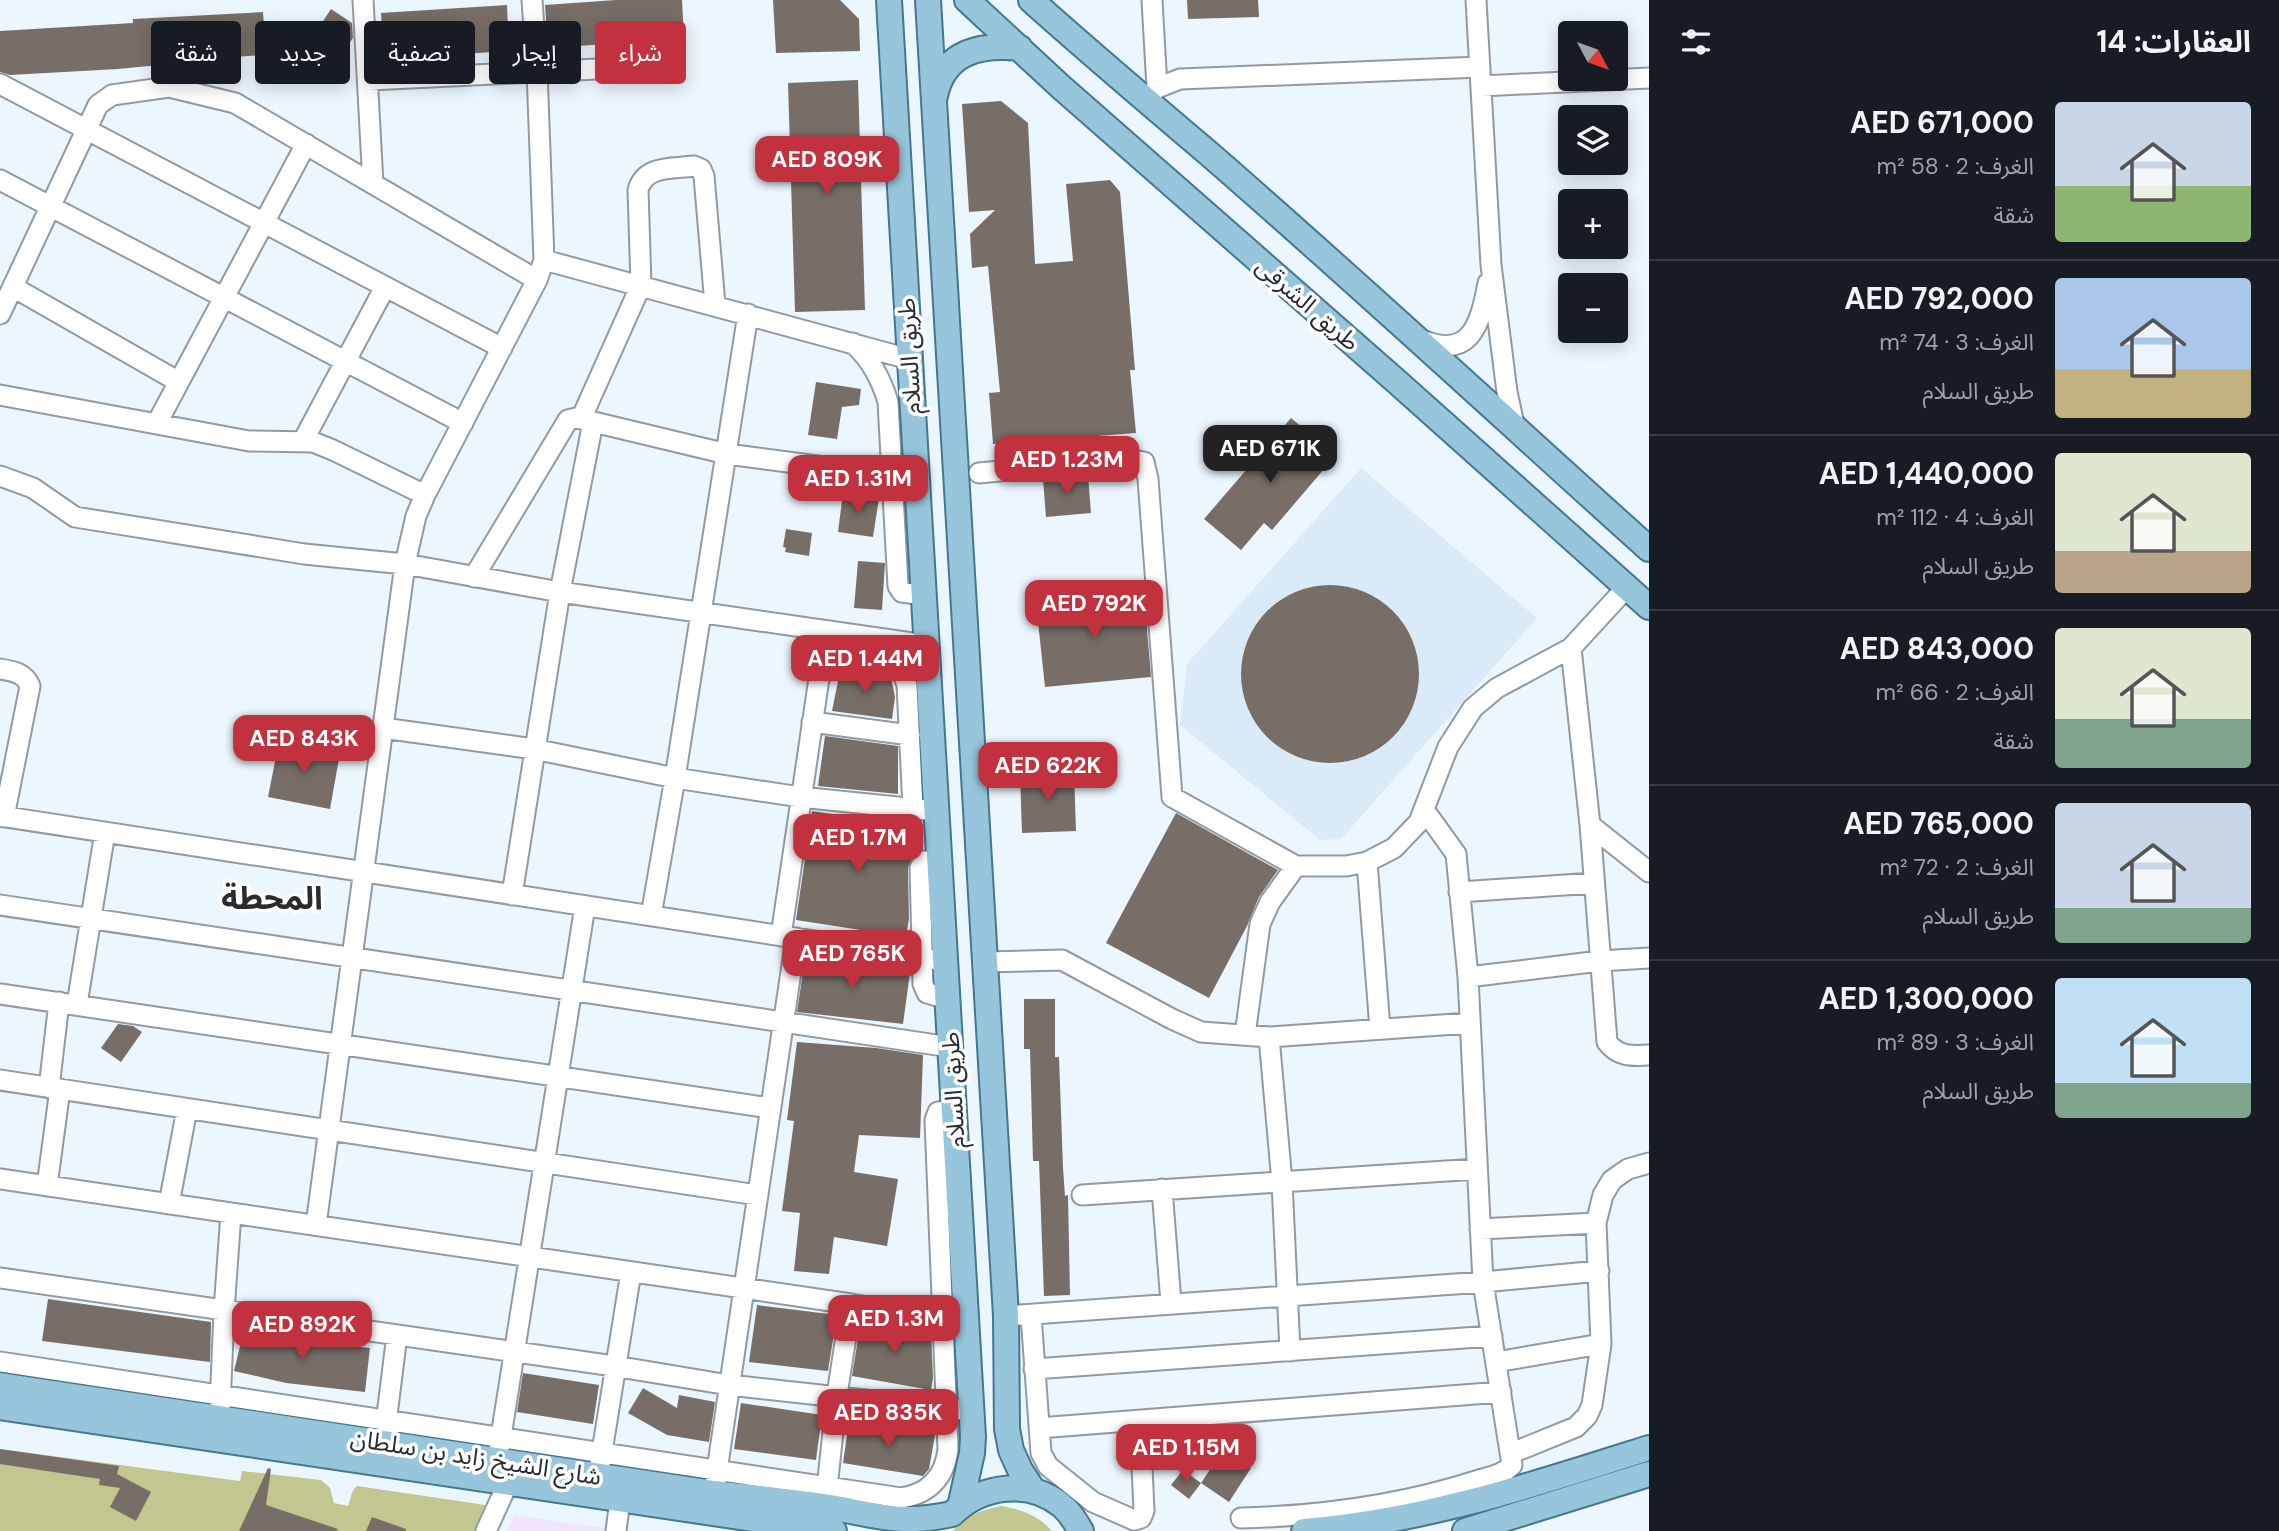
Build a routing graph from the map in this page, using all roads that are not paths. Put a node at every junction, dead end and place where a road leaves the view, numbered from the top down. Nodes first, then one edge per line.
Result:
1 (363, 0) edge
2 (532, 0) edge
3 (928, 0) edge
4 (967, 0) edge
5 (1031, 0) edge
6 (1152, 0) edge
7 (1476, 0) edge
8 (887, 7) edge
9 (365, 21) edge
10 (534, 21) edge
11 (1020, 48) junction
12 (1481, 76) junction
13 (1649, 78) edge
14 (0, 84) edge
15 (369, 84) edge
16 (538, 84) edge
17 (1151, 94) junction
18 (934, 100) junction
19 (86, 128) junction
20 (306, 144) junction
21 (0, 180) edge
22 (373, 184) junction
23 (51, 206) junction
24 (264, 223) junction
25 (544, 260) junction
26 (1491, 265) junction
27 (537, 281) junction
28 (641, 285) junction
29 (13, 287) junction
30 (385, 287) junction
31 (224, 297) junction
32 (715, 305) junction
33 (0, 314) edge
34 (748, 314) junction
35 (1416, 338) junction
36 (852, 342) junction
37 (502, 348) junction
38 (909, 359) junction
39 (346, 362) junction
40 (179, 382) junction
41 (0, 395) edge
42 (587, 421) junction
43 (157, 423) junction
44 (463, 423) junction
45 (1516, 429) junction
46 (303, 441) junction
47 (727, 454) junction
48 (978, 473) dead end
49 (0, 475) edge
50 (892, 475) junction
51 (917, 479) junction
52 (425, 495) junction
53 (1649, 549) edge
54 (405, 564) junction
55 (474, 577) junction
56 (1638, 586) edge
57 (560, 592) junction
58 (923, 595) junction
59 (1649, 607) edge
60 (700, 613) junction
61 (826, 631) junction
62 (869, 637) junction
63 (926, 645) junction
64 (1571, 648) junction
65 (0, 669) edge
66 (918, 686) junction
67 (812, 722) junction
68 (383, 728) junction
69 (910, 735) junction
70 (534, 750) junction
71 (675, 778) junction
72 (800, 797) junction
73 (925, 809) junction
74 (1425, 811) junction
75 (2, 817) edge
76 (1590, 825) junction
77 (105, 832) junction
78 (1367, 862) junction
79 (1296, 866) junction
80 (364, 872) junction
81 (1649, 872) edge
82 (1594, 883) junction
83 (1460, 892) junction
84 (512, 895) junction
85 (0, 905) edge
86 (585, 906) junction
87 (650, 916) junction
88 (91, 919) junction
89 (788, 937) junction
90 (352, 958) junction
91 (1649, 958) edge
92 (934, 959) junction
93 (1600, 961) junction
94 (985, 962) junction
95 (1468, 977) junction
96 (571, 990) junction
97 (0, 994) edge
98 (68, 1003) junction
99 (783, 1021) junction
100 (1470, 1023) junction
101 (1380, 1029) junction
102 (1245, 1035) junction
103 (1269, 1037) junction
104 (341, 1044) junction
105 (950, 1047) junction
106 (1649, 1055) edge
107 (558, 1076) junction
108 (0, 1080) edge
109 (54, 1088) junction
110 (770, 1108) junction
111 (187, 1109) junction
112 (954, 1109) junction
113 (329, 1130) junction
114 (544, 1163) junction
115 (1649, 1163) edge
116 (1477, 1169) junction
117 (0, 1179) edge
118 (1282, 1182) junction
119 (47, 1186) junction
120 (1162, 1189) junction
121 (757, 1195) junction
122 (1082, 1195) dead end
123 (169, 1204) junction
124 (231, 1213) junction
125 (1596, 1223) junction
126 (316, 1225) junction
127 (1480, 1229) junction
128 (529, 1257) junction
129 (1599, 1271) junction
130 (631, 1272) junction
131 (1483, 1282) junction
132 (1, 1284) edge
133 (744, 1288) junction
134 (1289, 1297) junction
135 (1171, 1303) junction
136 (851, 1304) junction
137 (224, 1311) junction
138 (1031, 1315) junction
139 (1006, 1316) junction
140 (943, 1320) junction
141 (967, 1325) junction
142 (397, 1335) junction
143 (1492, 1336) junction
144 (1601, 1344) junction
145 (1290, 1351) junction
146 (514, 1352) junction
147 (0, 1362) edge
148 (1496, 1362) junction
149 (614, 1366) junction
150 (1034, 1369) junction
151 (0, 1385) edge
152 (729, 1385) junction
153 (1501, 1392) junction
154 (837, 1395) junction
155 (0, 1407) edge
156 (220, 1407) junction
157 (946, 1408) junction
158 (972, 1412) junction
159 (1140, 1422) junction
160 (1039, 1428) junction
161 (385, 1432) junction
162 (1649, 1448) edge
163 (499, 1449) junction
164 (1512, 1453) junction
165 (599, 1464) junction
166 (1649, 1474) edge
167 (715, 1482) junction
168 (508, 1483) junction
169 (1034, 1490) junction
170 (1470, 1493) junction
171 (826, 1496) junction
172 (620, 1500) junction
173 (951, 1517) edge
174 (1241, 1518) dead end
175 (1379, 1520) edge
176 (1076, 1523) edge
177 (1273, 1524) edge
178 (1339, 1530) edge
179 (486, 1531) edge
180 (615, 1531) edge
181 (834, 1531) edge
182 (1101, 1531) edge
183 (1304, 1531) edge
184 (1465, 1531) edge

1 - 9 street
2 - 10 street
3 - 18 main road, طريق السلام
4 - 11 main road, طريق الشرقى
5 - 17 main road, طريق الشرقى
6 - 17 street
7 - 12 street
8 - 38 main road, طريق السلام
11 - 18 main road
11 - 56 main road, طريق الشرقى
12 - 13 street
12 - 17 street
12 - 26 street
14 - 19 street
15 - 22 street
16 - 25 street
17 - 35 main road, طريق الشرقى
18 - 94 main road, طريق السلام
19 - 20 street
19 - 23 street
19 - 24 street
20 - 22 street
20 - 24 street
21 - 23 street
22 - 27 street
23 - 29 street
23 - 31 street
24 - 30 street
24 - 31 street
25 - 27 street
25 - 28 street
26 - 35 street
26 - 45 street
27 - 37 street
28 - 32 street
28 - 32 street
28 - 42 street
29 - 33 street
29 - 40 street
30 - 37 street
30 - 39 street
31 - 39 street
31 - 40 street
32 - 34 street
34 - 36 street
34 - 47 street
35 - 45 main road, طريق الشرقى
36 - 38 street
36 - 50 street
37 - 44 street
38 - 51 main road, طريق السلام
39 - 44 street
39 - 46 street
40 - 43 street
41 - 43 street
42 - 47 street
42 - 55 street
42 - 57 street
43 - 46 street
44 - 52 street
45 - 53 main road, طريق الشرقى
46 - 52 street
47 - 50 street
47 - 60 street
48 - 79 street
49 - 54 street
50 - 51 street
50 - 58 street
51 - 58 main road, طريق السلام
52 - 54 street
54 - 55 street
54 - 68 street
55 - 57 street
56 - 59 main road, طريق الشرقى
56 - 64 street
57 - 60 street
57 - 70 street
58 - 63 main road, طريق السلام
60 - 61 street
60 - 71 street
61 - 62 street
61 - 67 street
62 - 63 street
62 - 66 street
63 - 66 main road, طريق السلام
64 - 74 street
64 - 76 street
65 - 75 street
66 - 69 street
66 - 73 main road, طريق السلام
67 - 69 street
67 - 72 street
68 - 70 street
68 - 80 street
69 - 73 street
70 - 71 street
70 - 84 street
71 - 72 street
71 - 87 street
72 - 73 street
72 - 89 street
73 - 92 main road, طريق السلام
74 - 78 street
74 - 83 street
75 - 77 street
76 - 81 street
76 - 82 street
77 - 80 street
77 - 88 street
78 - 79 street
78 - 101 street
79 - 102 street
80 - 84 street
80 - 90 street
82 - 83 street
82 - 93 street
83 - 95 street
84 - 86 street
85 - 88 street
86 - 87 street
86 - 96 street
87 - 89 street
88 - 90 street
88 - 98 street
89 - 92 street
89 - 99 street
90 - 96 street
90 - 104 street
91 - 93 street
92 - 105 main road, طريق السلام
93 - 95 street
93 - 106 street
94 - 102 street
94 - 139 main road, طريق السلام
95 - 100 street
96 - 99 street
96 - 107 street
97 - 98 street
98 - 104 street
98 - 109 street
99 - 105 street
99 - 110 street
100 - 101 street
100 - 116 street
101 - 103 street
102 - 103 street
103 - 118 street
104 - 107 street
104 - 113 street
105 - 112 main road, طريق السلام
107 - 110 street
107 - 114 street
108 - 109 street
109 - 111 street
109 - 119 street
110 - 121 street
111 - 113 street
111 - 123 street
112 - 140 street
112 - 141 main road, طريق السلام
113 - 114 street
113 - 126 street
114 - 121 street
114 - 128 street
115 - 125 street
116 - 118 street
116 - 127 street
117 - 119 street
118 - 120 street
118 - 134 street
119 - 123 street
120 - 122 street
120 - 135 street
121 - 133 street
123 - 124 street
124 - 126 street
124 - 137 street
125 - 127 street
125 - 129 street
126 - 128 street
127 - 131 street
128 - 130 street
128 - 146 street
129 - 131 street
129 - 144 street
130 - 133 street
130 - 149 street
131 - 134 street
131 - 143 street
132 - 137 street
133 - 136 street
133 - 152 street
134 - 135 street
134 - 145 street
135 - 138 street
136 - 140 street
136 - 154 street
137 - 142 street
137 - 156 street
138 - 139 street
138 - 150 street
139 - 169 main road, طريق السلام
140 - 141 street
140 - 157 street
141 - 158 main road, طريق السلام
142 - 146 street
142 - 161 street
143 - 145 street
143 - 148 street
144 - 148 street
144 - 164 street
145 - 150 street
146 - 149 street
146 - 163 street
147 - 156 street
148 - 153 street
149 - 152 street
149 - 165 street
150 - 160 street
151 - 156 main road, شارع الشيخ زايد بن سلطان
152 - 154 street
152 - 167 street
153 - 159 street
153 - 164 street
154 - 157 street
154 - 171 street
155 - 168 main road, شارع الشيخ زايد بن سلطان
156 - 161 main road, شارع الشيخ زايد بن سلطان
157 - 158 street
157 - 171 street
158 - 173 main road, طريق السلام
159 - 160 street
159 - 160 street
161 - 163 main road, شارع الشيخ زايد بن سلطان
162 - 170 main road
163 - 165 main road, شارع الشيخ زايد بن سلطان
164 - 170 street
165 - 167 main road, شارع الشيخ زايد بن سلطان
166 - 184 main road
167 - 171 main road, شارع الشيخ زايد بن سلطان
168 - 172 main road, شارع الشيخ زايد بن سلطان
168 - 179 street
169 - 173 main road, شارع الشيخ زايد بن سلطان
169 - 176 main road
170 - 175 main road
171 - 173 main road, شارع الشيخ زايد بن سلطان
172 - 180 street
172 - 181 main road, شارع الشيخ زايد بن سلطان
174 - 177 street
175 - 177 street
175 - 178 main road
176 - 182 main road
178 - 183 main road

